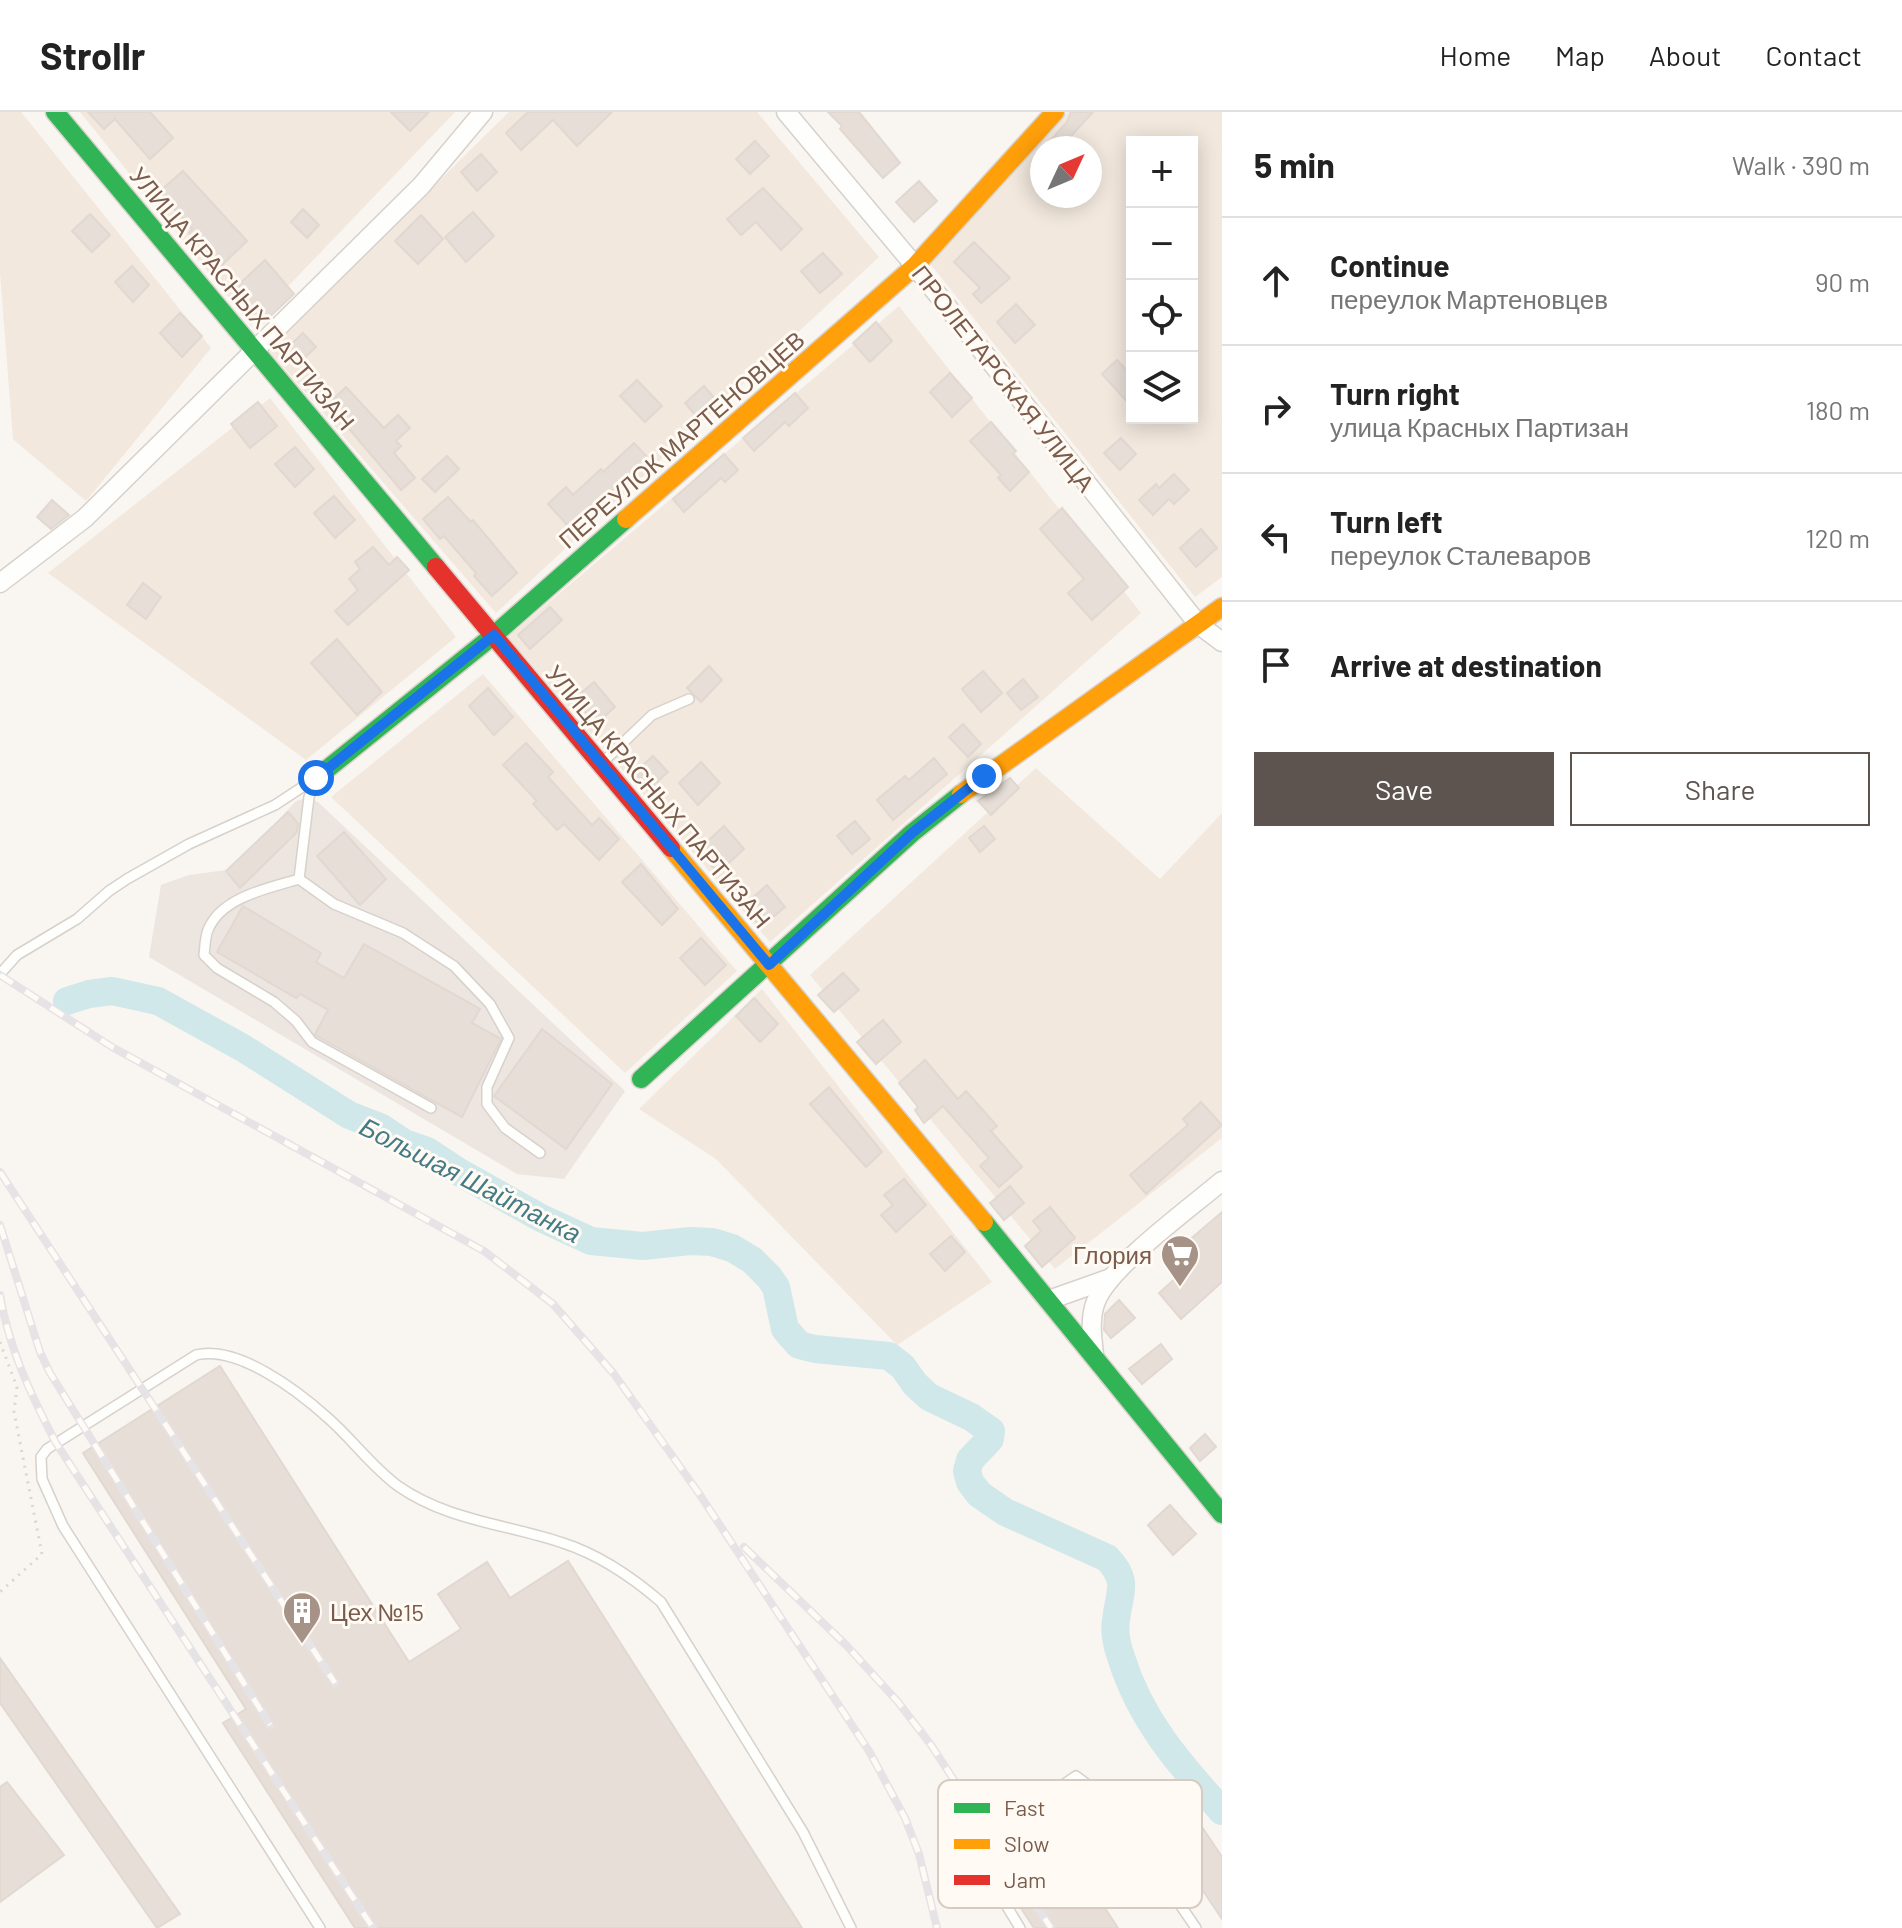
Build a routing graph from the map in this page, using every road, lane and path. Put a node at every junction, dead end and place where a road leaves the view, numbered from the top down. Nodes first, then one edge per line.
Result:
1 (55, 112) edge
2 (483, 112) edge
3 (786, 112) edge
4 (1055, 112) edge
5 (915, 266) junction
6 (255, 349) junction
7 (0, 583) edge
8 (1222, 607) edge
9 (1198, 624) junction
10 (494, 635) junction
11 (1222, 642) edge
12 (689, 699) dead end
13 (601, 764) junction
14 (316, 778) junction
15 (299, 879) junction
16 (769, 965) junction
17 (0, 974) edge
18 (641, 1079) dead end
19 (431, 1108) dead end
20 (540, 1153) dead end
21 (1222, 1181) edge
22 (1108, 1279) junction
23 (1049, 1300) junction
24 (0, 1342) edge
25 (1094, 1355) junction
26 (1222, 1514) edge
27 (0, 1592) edge
28 (1008, 1908) edge
29 (1182, 1908) edge
30 (320, 1928) edge
31 (851, 1928) edge
32 (1020, 1928) edge
33 (1196, 1928) edge

1 - 6 street, УЛИЦА КРАСНЫХ ПАРТИЗАН
2 - 6 street
3 - 5 street, ПРОЛЕТАРСКАЯ УЛИЦА
4 - 5 street, ПЕРЕУЛОК МАРТЕНОВЦЕВ
5 - 9 street, ПРОЛЕТАРСКАЯ УЛИЦА
5 - 10 street, ПЕРЕУЛОК МАРТЕНОВЦЕВ
6 - 7 street
6 - 10 street, УЛИЦА КРАСНЫХ ПАРТИЗАН
8 - 9 street
9 - 11 street, ПРОЛЕТАРСКАЯ УЛИЦА
9 - 16 street
10 - 13 street, УЛИЦА КРАСНЫХ ПАРТИЗАН
10 - 14 street, ПЕРЕУЛОК МАРТЕНОВЦЕВ
12 - 13 lane
13 - 16 street, УЛИЦА КРАСНЫХ ПАРТИЗАН
14 - 15 lane
14 - 17 lane
15 - 19 lane
15 - 20 lane
16 - 18 street
16 - 23 street, УЛИЦА КРАСНЫХ ПАРТИЗАН
21 - 22 street
22 - 23 street
22 - 25 street
23 - 25 street, УЛИЦА КРАСНЫХ ПАРТИЗАН
24 - 27 path
25 - 26 street, УЛИЦА КРАСНЫХ ПАРТИЗАН
28 - 32 lane
29 - 33 lane
30 - 31 lane

